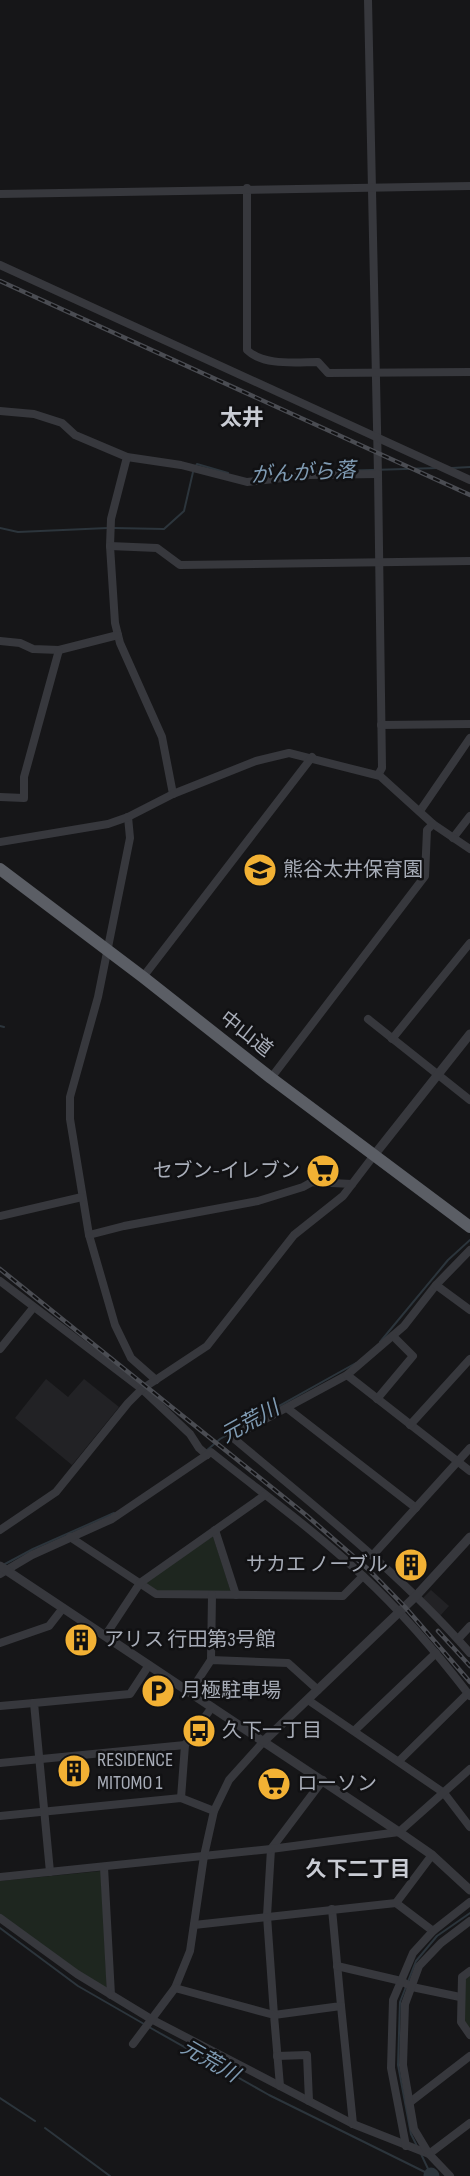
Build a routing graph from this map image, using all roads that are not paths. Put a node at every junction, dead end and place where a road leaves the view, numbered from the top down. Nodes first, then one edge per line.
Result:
1 (368, 0) edge
2 (470, 186) edge
3 (371, 187) junction
4 (247, 188) junction
5 (0, 194) edge
6 (0, 265) edge
7 (470, 372) edge
8 (375, 374) junction
9 (0, 411) edge
10 (376, 438) junction
11 (127, 457) junction
12 (378, 474) junction
13 (470, 480) edge
14 (110, 546) junction
15 (470, 561) edge
16 (380, 563) junction
17 (118, 635) junction
18 (0, 641) edge
19 (59, 650) junction
20 (470, 724) edge
21 (381, 725) junction
22 (470, 738) edge
23 (312, 757) junction
24 (378, 775) junction
25 (172, 794) junction
26 (0, 797) edge
27 (420, 812) junction
28 (470, 816) edge
29 (128, 817) junction
30 (433, 824) junction
31 (453, 838) junction
32 (0, 842) edge
33 (470, 849) edge
34 (0, 869) edge
35 (470, 943) edge
36 (107, 950) junction
37 (143, 977) junction
38 (368, 1019) dead end
39 (470, 1034) edge
40 (392, 1039) junction
41 (438, 1074) junction
42 (271, 1078) junction
43 (470, 1100) edge
44 (375, 1154) junction
45 (352, 1184) junction
46 (82, 1197) junction
47 (0, 1216) edge
48 (470, 1227) edge
49 (89, 1235) junction
50 (470, 1250) edge
51 (0, 1281) edge
52 (436, 1285) junction
53 (33, 1308) junction
54 (470, 1310) edge
55 (393, 1336) junction
56 (0, 1349) edge
57 (470, 1359) edge
58 (347, 1375) junction
59 (156, 1380) junction
60 (142, 1389) junction
61 (377, 1399) junction
62 (287, 1408) junction
63 (410, 1425) junction
64 (470, 1448) edge
65 (207, 1455) junction
66 (457, 1461) junction
67 (470, 1471) edge
68 (265, 1495) junction
69 (416, 1508) junction
70 (0, 1530) edge
71 (215, 1530) junction
72 (470, 1537) edge
73 (70, 1538) junction
74 (373, 1555) junction
75 (2, 1570) edge
76 (363, 1576) junction
77 (140, 1583) junction
78 (212, 1595) junction
79 (236, 1595) junction
80 (416, 1596) junction
81 (63, 1608) junction
82 (399, 1612) junction
83 (470, 1626) edge
84 (105, 1636) junction
85 (458, 1639) junction
86 (0, 1643) edge
87 (436, 1653) junction
88 (470, 1653) edge
89 (211, 1660) junction
90 (148, 1665) junction
91 (318, 1689) junction
92 (190, 1692) junction
93 (469, 1694) edge
94 (308, 1700) junction
95 (34, 1703) junction
96 (0, 1706) edge
97 (212, 1707) junction
98 (354, 1731) junction
99 (264, 1741) junction
100 (185, 1744) junction
101 (39, 1759) junction
102 (399, 1761) junction
103 (0, 1763) edge
104 (470, 1769) edge
105 (323, 1780) junction
106 (444, 1793) junction
107 (181, 1798) junction
108 (214, 1811) junction
109 (44, 1812) junction
110 (0, 1816) edge
111 (470, 1827) edge
112 (399, 1832) junction
113 (271, 1849) junction
114 (432, 1854) junction
115 (204, 1856) junction
116 (104, 1866) junction
117 (50, 1872) junction
118 (0, 1877) edge
119 (469, 1886) edge
120 (470, 1902) edge
121 (396, 1903) junction
122 (332, 1909) junction
123 (267, 1916) junction
124 (0, 1918) edge
125 (470, 1921) edge
126 (195, 1925) junction
127 (433, 1931) junction
128 (337, 1966) junction
129 (470, 1971) edge
130 (401, 1980) junction
131 (412, 1987) junction
132 (175, 1988) junction
133 (111, 1995) junction
134 (460, 1997) junction
135 (341, 2006) junction
136 (274, 2015) junction
137 (150, 2020) junction
138 (470, 2035) edge
139 (133, 2044) dead end
140 (278, 2056) junction
141 (470, 2056) edge
142 (280, 2086) junction
143 (309, 2101) junction
144 (410, 2103) junction
145 (470, 2123) edge
146 (353, 2124) junction
147 (406, 2146) junction
148 (429, 2154) junction
149 (450, 2176) edge

1 - 3 street
2 - 3 street
3 - 4 street
3 - 8 street
4 - 5 street
4 - 8 street
6 - 10 street
7 - 8 street
8 - 10 street
9 - 11 street
10 - 12 street
10 - 13 street
11 - 12 street
11 - 14 street
12 - 16 street
14 - 16 street
14 - 17 street
15 - 16 street
16 - 21 street
17 - 19 street
17 - 25 street
18 - 19 street
19 - 26 street
20 - 21 street
21 - 24 street
22 - 27 street
23 - 24 street
23 - 25 street
23 - 37 street
24 - 27 street
25 - 29 street
27 - 30 street
28 - 31 street
29 - 32 street
29 - 36 street
30 - 31 street
30 - 42 street
31 - 33 street
34 - 36 highway, 中山道
35 - 40 street
36 - 37 highway, 中山道
36 - 46 street
37 - 42 highway, 中山道
38 - 40 street
39 - 41 street
40 - 41 street
41 - 43 street
41 - 44 street
42 - 44 highway, 中山道
44 - 45 street
44 - 48 highway, 中山道
45 - 49 street
45 - 59 street
46 - 47 street
46 - 49 street
49 - 59 street
50 - 52 street
51 - 53 street
52 - 54 street
52 - 55 street
53 - 56 street
53 - 60 street
55 - 58 street
55 - 61 street
57 - 63 street
58 - 61 street
58 - 62 street
59 - 60 street
60 - 65 street
60 - 70 street
61 - 63 street
62 - 69 street
62 - 74 street
63 - 66 street
64 - 66 street
65 - 68 street
65 - 73 street
66 - 67 street
66 - 69 street
68 - 71 street
68 - 76 street
69 - 74 street
71 - 77 street
71 - 79 street
72 - 80 street
73 - 75 street
73 - 77 street
74 - 80 street
75 - 81 street
76 - 79 street
76 - 82 street
77 - 78 street
77 - 84 street
78 - 79 street
78 - 89 street
80 - 82 street
80 - 85 street
81 - 84 street
81 - 86 street
82 - 87 street
82 - 91 street
83 - 85 street
84 - 90 street
85 - 88 street
87 - 93 street
87 - 98 street
89 - 91 street
89 - 92 street
90 - 92 street
90 - 95 street
91 - 94 street
92 - 97 street
93 - 102 street
94 - 98 street
94 - 99 street
95 - 96 street
95 - 101 street
97 - 99 street
97 - 100 street
98 - 102 street
99 - 105 street
99 - 108 street
100 - 101 street
100 - 107 street
101 - 103 street
101 - 109 street
102 - 106 street
104 - 106 street
105 - 112 street
105 - 113 street
106 - 111 street
106 - 112 street
107 - 108 street
107 - 109 street
108 - 115 street
109 - 110 street
109 - 117 street
112 - 113 street
112 - 114 street
113 - 115 street
113 - 123 street
114 - 119 street
114 - 121 street
115 - 116 street
115 - 126 street
116 - 117 street
116 - 133 street
117 - 118 street
120 - 127 street
121 - 122 street
121 - 127 street
122 - 123 street
122 - 128 street
123 - 126 street
123 - 136 street
124 - 133 street
125 - 131 street
126 - 132 street
127 - 130 street
128 - 130 street
128 - 135 street
129 - 134 street
130 - 131 street
130 - 147 street
131 - 134 street
131 - 144 street
132 - 136 street
132 - 137 street
133 - 137 street
134 - 138 street
135 - 136 street
135 - 146 street
136 - 140 street
137 - 139 street
137 - 142 street
140 - 142 street
140 - 143 street
141 - 144 street
142 - 143 street
143 - 146 street
144 - 148 street
145 - 148 street
146 - 147 street
147 - 148 street
148 - 149 street

